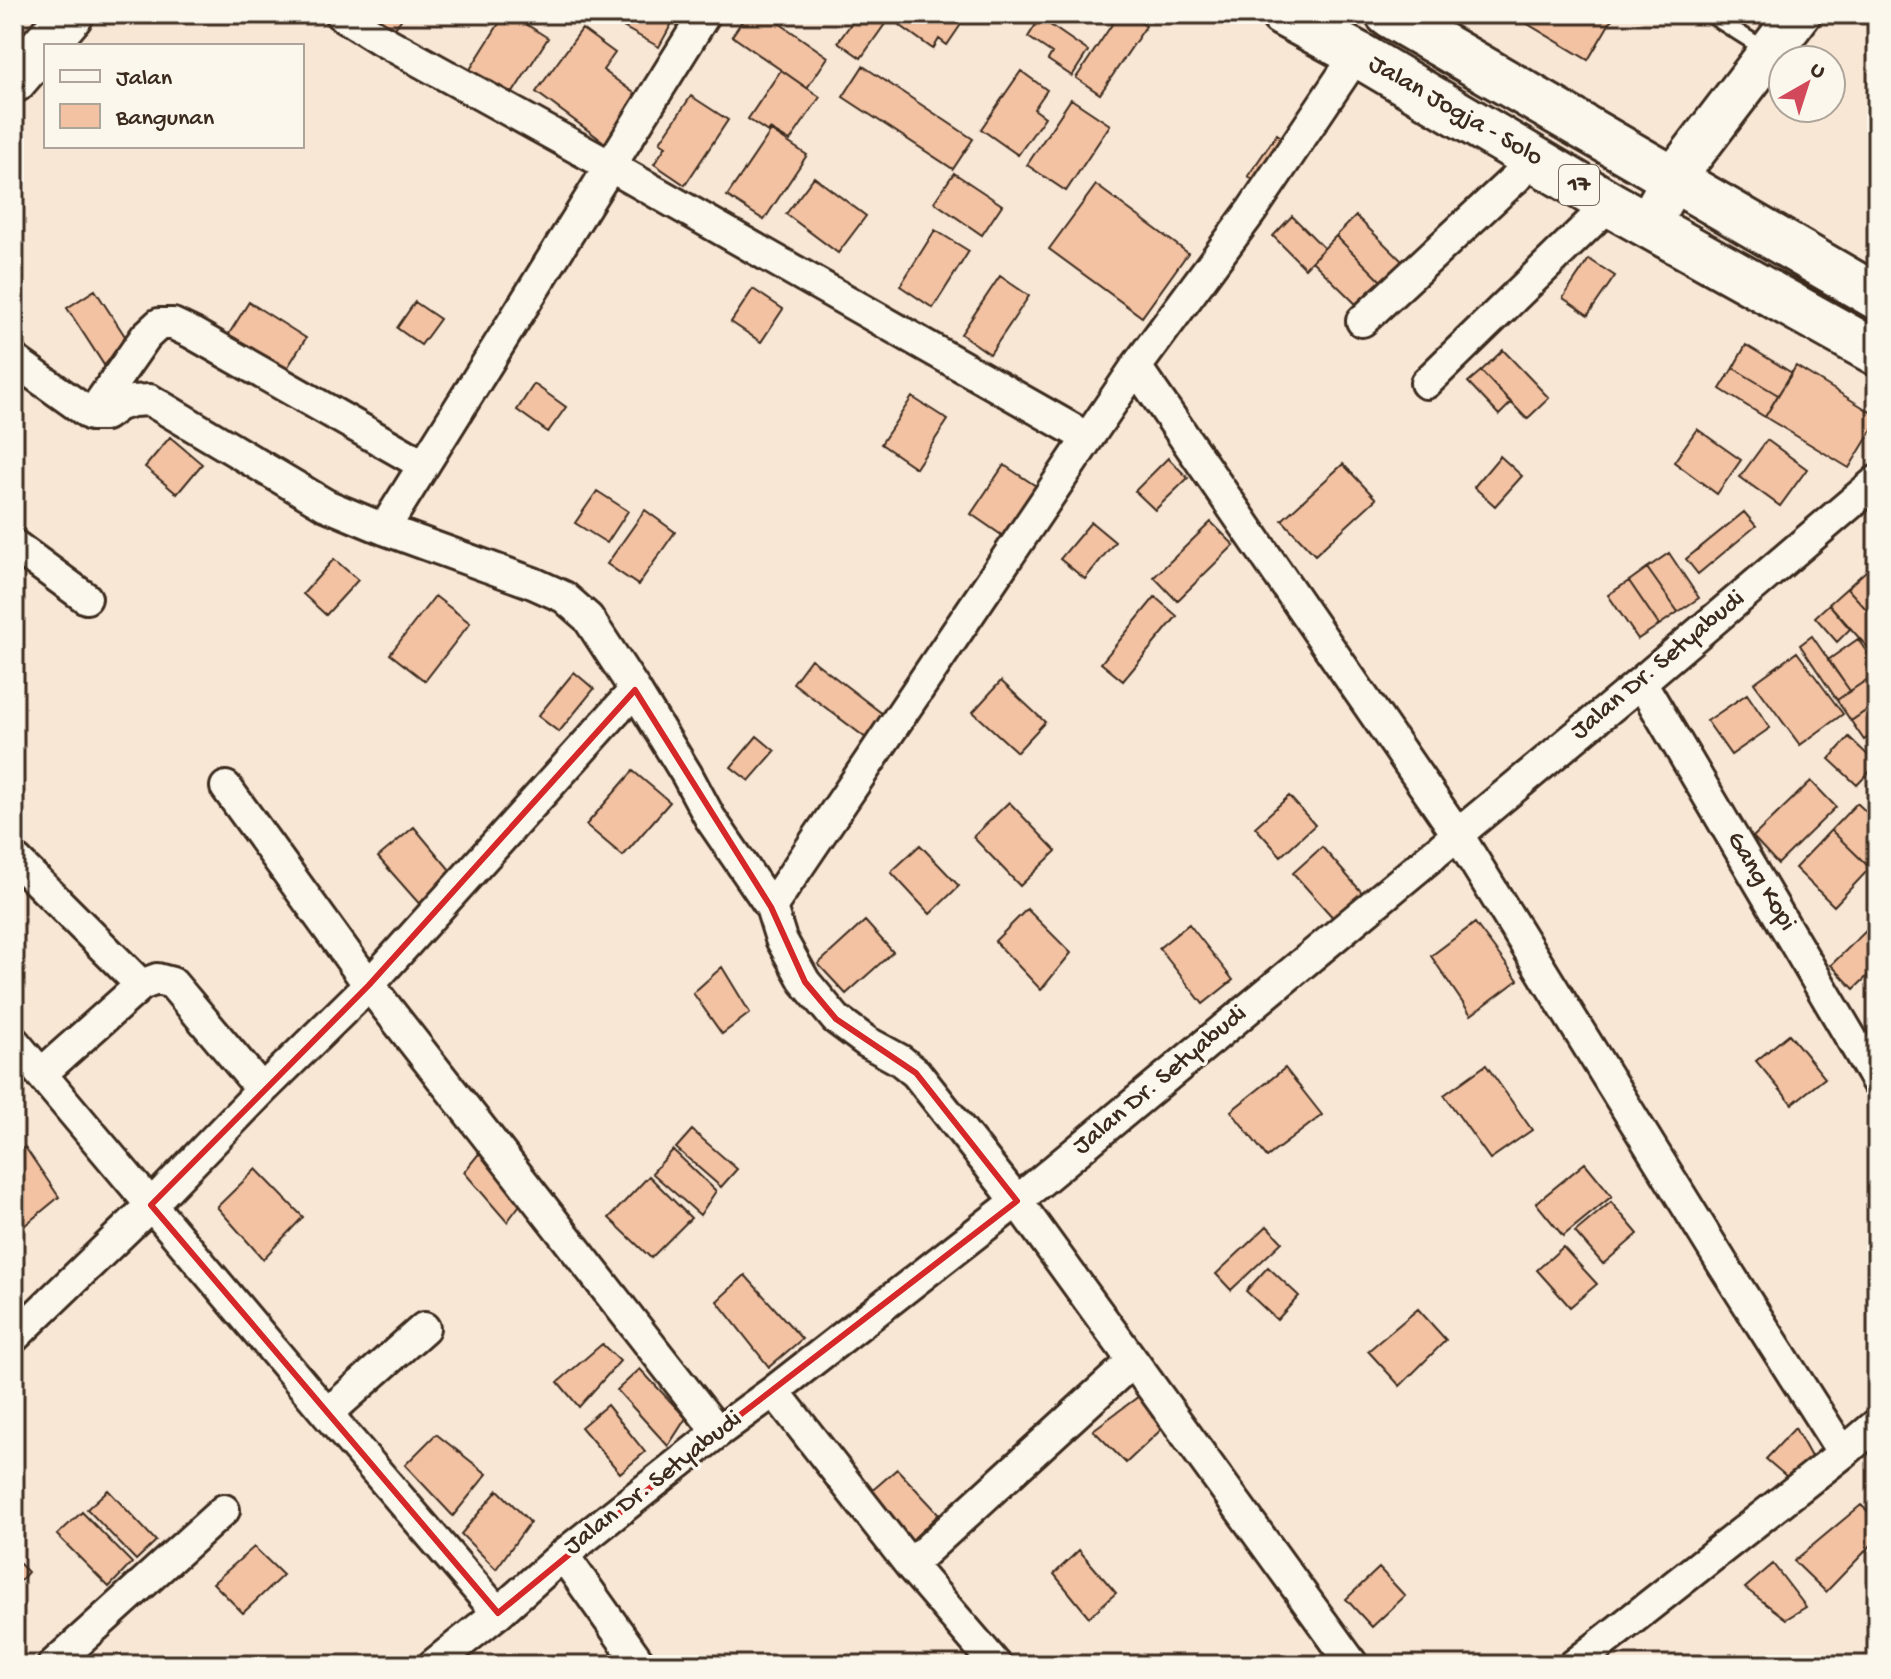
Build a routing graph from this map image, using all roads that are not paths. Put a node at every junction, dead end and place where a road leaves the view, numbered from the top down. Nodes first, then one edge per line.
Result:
1 (71, 14) edge
2 (340, 14) edge
3 (705, 14) edge
4 (1283, 14) edge
5 (1388, 14) edge
6 (1709, 14) edge
7 (1799, 14) edge
8 (45, 44) edge
9 (1777, 44) edge
10 (44, 45) edge
11 (1767, 50) edge
12 (1357, 54) junction
13 (1767, 58) edge
14 (14, 80) edge
15 (1536, 159) junction
16 (610, 166) junction
17 (1673, 179) junction
18 (1629, 214) junction
19 (1877, 297) edge
20 (1362, 321) dead end
21 (1877, 353) edge
22 (14, 360) edge
23 (1136, 367) junction
24 (1426, 383) dead end
25 (91, 415) junction
26 (1088, 438) junction
27 (424, 465) junction
28 (1877, 481) edge
29 (384, 529) junction
30 (14, 545) edge
31 (86, 598) dead end
32 (1641, 682) junction
33 (635, 690) junction
34 (226, 787) dead end
35 (1458, 835) junction
36 (17, 861) dead end
37 (771, 907) junction
38 (141, 985) junction
39 (369, 985) junction
40 (14, 1042) edge
41 (41, 1074) junction
42 (1877, 1082) edge
43 (262, 1090) junction
44 (1017, 1201) junction
45 (151, 1205) junction
46 (424, 1328) dead end
47 (14, 1337) edge
48 (1133, 1361) junction
49 (774, 1391) junction
50 (327, 1414) junction
51 (1877, 1424) edge
52 (718, 1432) junction
53 (1843, 1453) junction
54 (224, 1510) dead end
55 (563, 1555) junction
56 (910, 1565) junction
57 (498, 1613) junction
58 (53, 1665) edge
59 (433, 1665) edge
60 (641, 1665) edge
61 (996, 1665) edge
62 (1353, 1665) edge
63 (1574, 1665) edge

1 - 8 highway
2 - 16 street
3 - 16 street
4 - 12 highway, Jalan Jogja - Solo / 17
5 - 17 highway, Jalan Jogja - Solo / 17
6 - 11 lane
7 - 9 main road
10 - 14 highway
12 - 15 highway, Jalan Jogja - Solo / 17
12 - 23 street
13 - 17 main road
15 - 18 highway, Jalan Jogja - Solo / 17
15 - 20 street
16 - 26 street
16 - 27 street
17 - 18 main road
17 - 19 highway, Jalan Jogja - Solo / 17
18 - 21 highway, Jalan Jogja - Solo / 17
18 - 24 street
22 - 25 street
23 - 26 street
23 - 35 street
25 - 27 street
25 - 29 street
26 - 37 street
27 - 29 street
28 - 32 street, Jalan Dr. Setyabudi
29 - 33 street
30 - 31 street
32 - 35 street, Jalan Dr. Setyabudi
32 - 42 street, Gang Kopi
33 - 37 street
33 - 39 street
34 - 39 street
35 - 44 street, Jalan Dr. Setyabudi
35 - 53 street
36 - 38 street
37 - 44 street
38 - 41 street
38 - 43 street
39 - 43 street
39 - 52 street
40 - 41 street
41 - 45 street
43 - 45 street
44 - 48 street
44 - 49 street, Jalan Dr. Setyabudi
45 - 47 street
45 - 50 street
46 - 50 street
48 - 56 street
48 - 62 street
49 - 52 street, Jalan Dr. Setyabudi
49 - 56 street
50 - 57 street
51 - 53 street
52 - 55 street, Jalan Dr. Setyabudi
53 - 63 street
54 - 58 street
55 - 57 street, Jalan Dr. Setyabudi
55 - 60 street
56 - 61 street
57 - 59 street, Jalan Dr. Setyabudi

